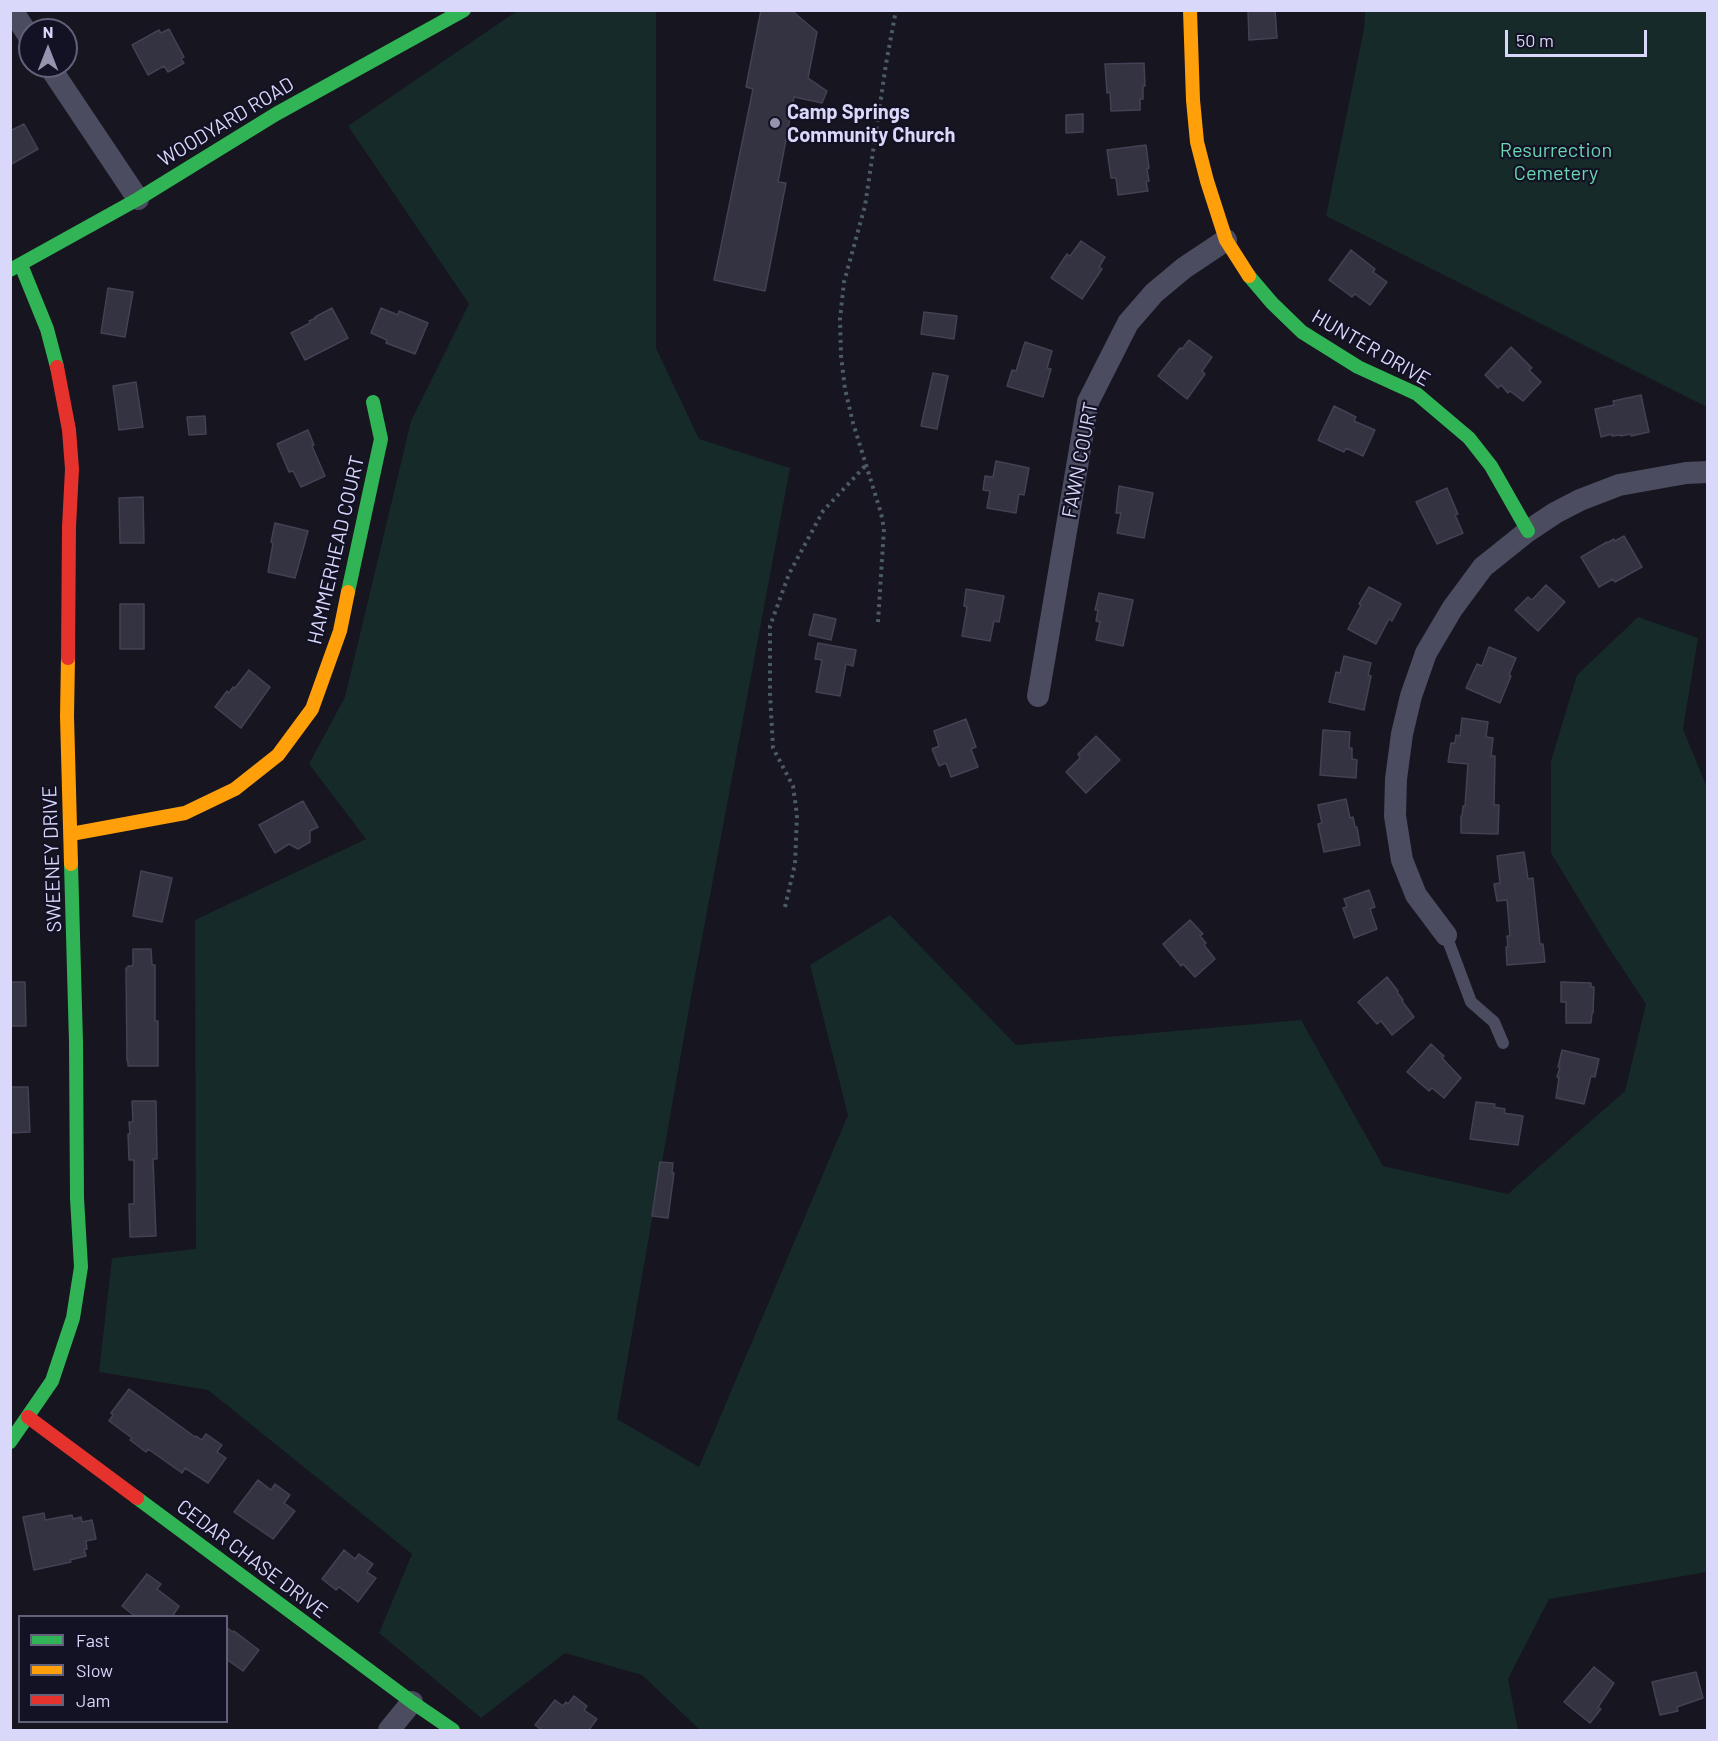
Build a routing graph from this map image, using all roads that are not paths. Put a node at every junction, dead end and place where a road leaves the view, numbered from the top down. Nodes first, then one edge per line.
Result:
1 (464, 10) edge
2 (1190, 10) edge
3 (57, 78) edge
4 (138, 199) junction
5 (1226, 240) junction
6 (16, 268) edge
7 (373, 402) dead end
8 (1707, 472) edge
9 (1528, 531) junction
10 (1038, 696) dead end
11 (71, 834) junction
12 (1446, 934) joint
13 (1503, 1043) dead end
14 (28, 1417) junction
15 (10, 1442) edge
16 (412, 1702) junction
17 (389, 1731) edge
18 (453, 1731) edge

1 - 4 street, WOODYARD ROAD
2 - 5 street, HUNTER DRIVE
3 - 4 street
4 - 6 street, WOODYARD ROAD
5 - 9 street, HUNTER DRIVE
5 - 10 street, FAWN COURT
6 - 11 street, SWEENEY DRIVE
7 - 11 street, HAMMERHEAD COURT
8 - 9 street
9 - 12 street
11 - 14 street, SWEENEY DRIVE
12 - 13 lane
14 - 15 street, SWEENEY DRIVE
14 - 16 street, CEDAR CHASE DRIVE
16 - 17 street
16 - 18 street, CEDAR CHASE DRIVE

